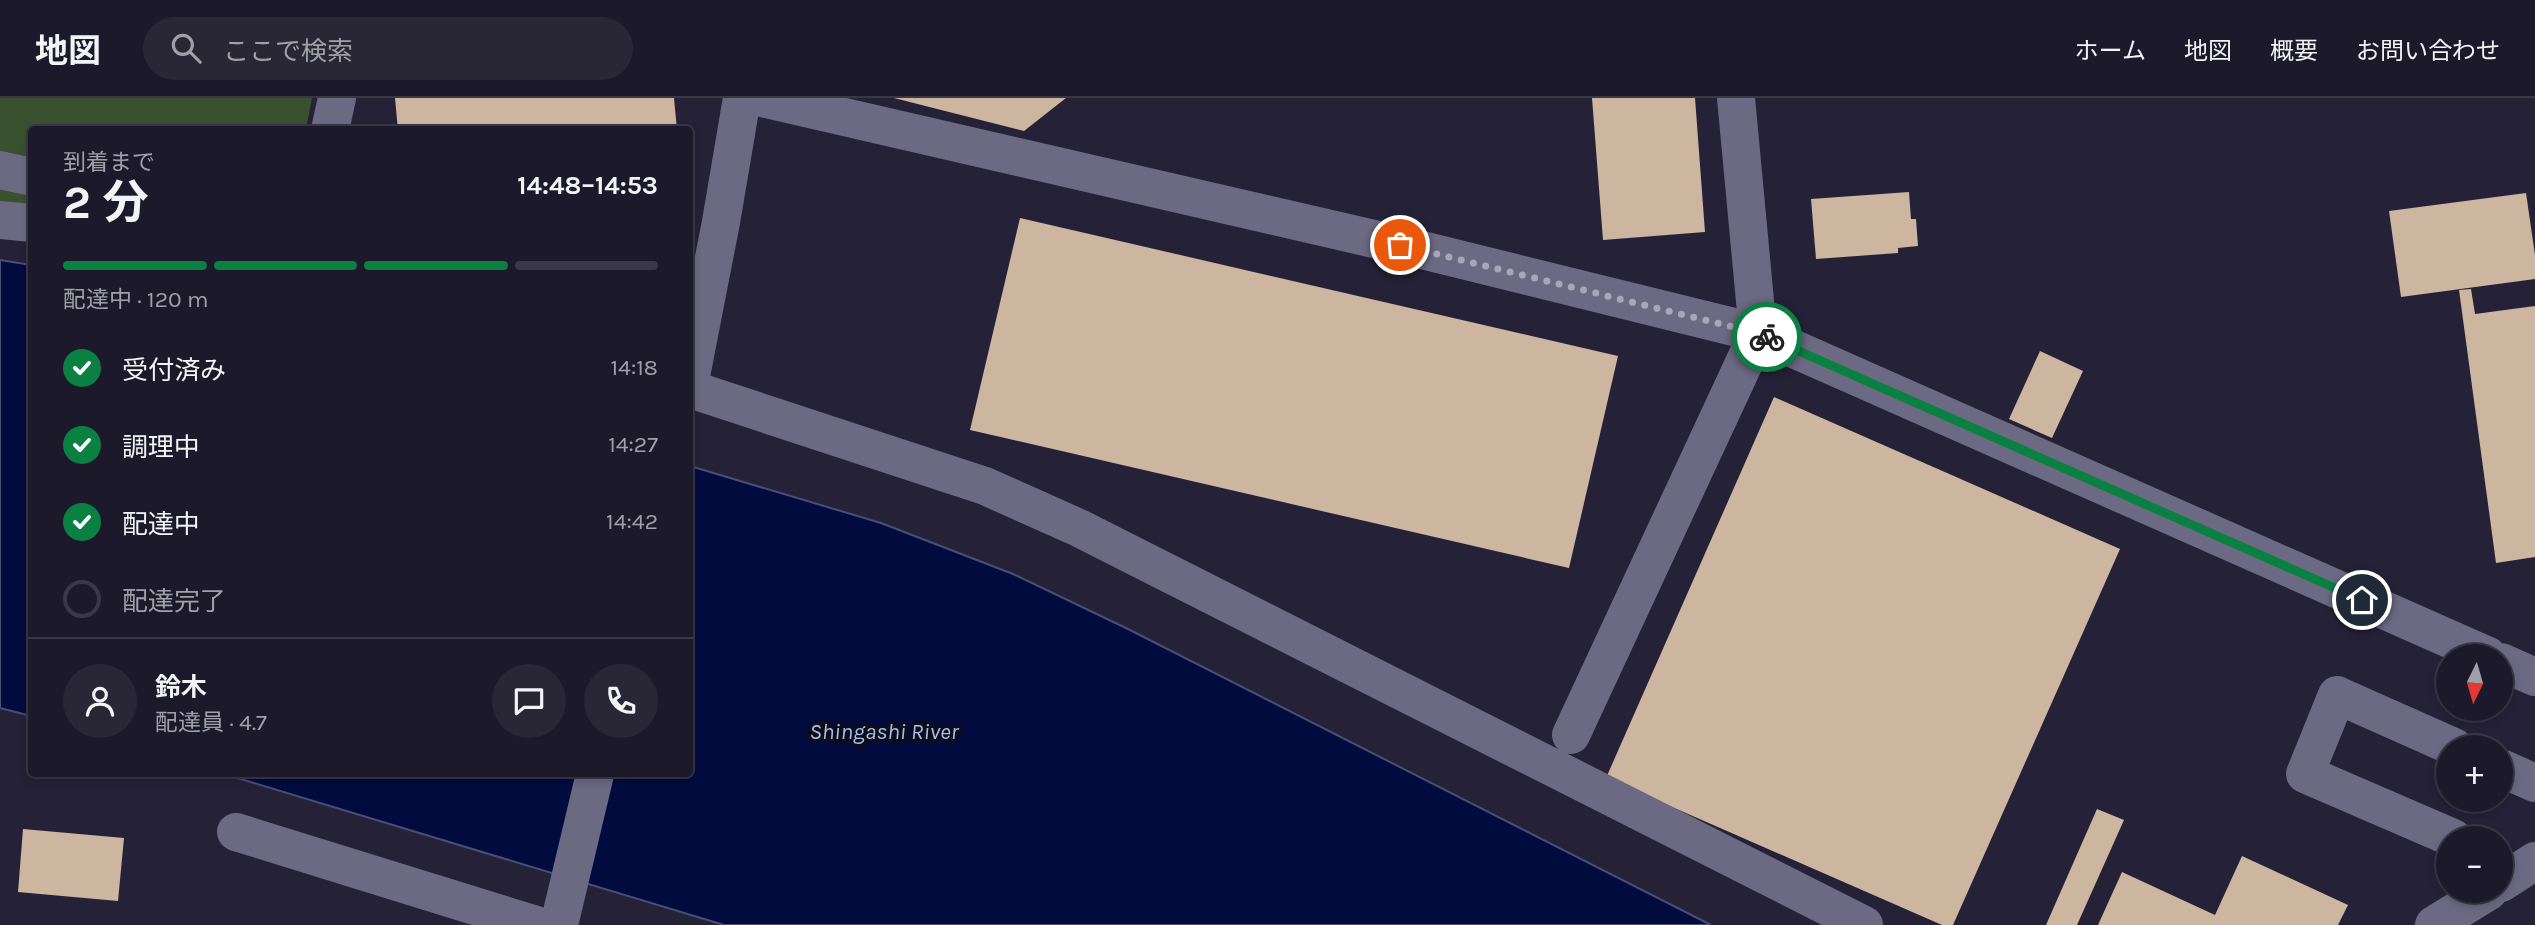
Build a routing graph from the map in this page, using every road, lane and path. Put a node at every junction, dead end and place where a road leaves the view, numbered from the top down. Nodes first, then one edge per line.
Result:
1 (337, 98) edge
2 (742, 98) edge
3 (762, 98) edge
4 (1736, 98) edge
5 (331, 126) edge
6 (0, 170) edge
7 (28, 176) edge
8 (0, 220) edge
9 (28, 223) edge
10 (1758, 333) junction
11 (693, 367) edge
12 (693, 390) edge
13 (2461, 644) edge
14 (2513, 667) edge
15 (2535, 677) edge
16 (1572, 735) dead end
17 (2436, 739) edge
18 (2513, 773) edge
19 (594, 777) edge
20 (2535, 783) edge
21 (2436, 831) edge
22 (236, 832) dead end
23 (2470, 903) edge
24 (536, 925) edge
25 (559, 925) edge
26 (1864, 925) edge
27 (2434, 925) edge

1 - 5 street
2 - 11 street
3 - 10 street
4 - 10 street
6 - 7 street
8 - 9 street
10 - 13 street
10 - 16 street
12 - 26 street
14 - 15 street
17 - 21 street
18 - 20 street
19 - 25 street
22 - 24 street
23 - 27 street

